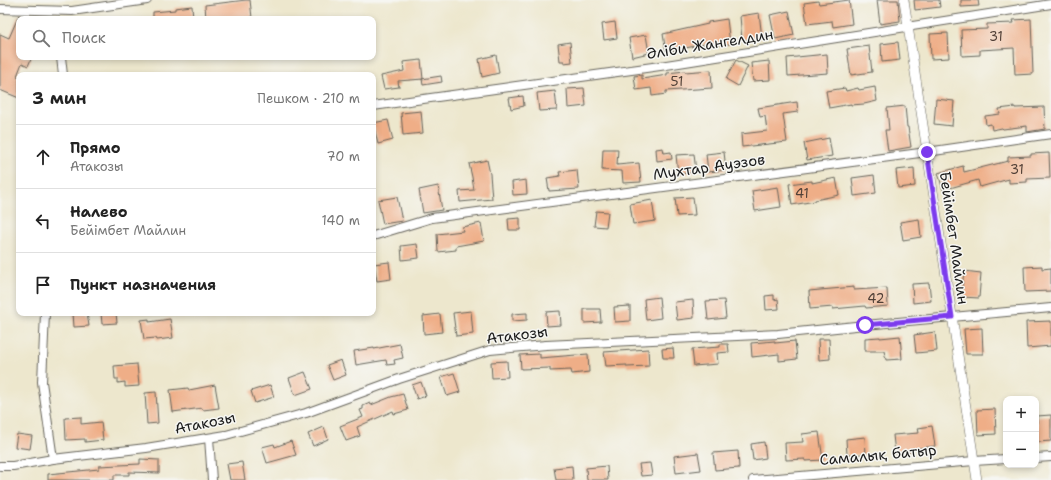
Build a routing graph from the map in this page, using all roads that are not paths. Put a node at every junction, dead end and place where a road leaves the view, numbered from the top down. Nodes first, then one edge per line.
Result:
1 (147, 0) edge
2 (904, 0) edge
3 (1051, 4) edge
4 (0, 9) edge
5 (58, 15) edge
6 (908, 27) junction
7 (61, 60) edge
8 (63, 72) edge
9 (376, 106) edge
10 (1051, 134) edge
11 (927, 152) junction
12 (376, 235) edge
13 (1051, 308) edge
14 (45, 316) edge
15 (952, 317) junction
16 (208, 438) junction
17 (1051, 457) edge
18 (1039, 458) edge
19 (54, 459) junction
20 (1003, 459) edge
21 (974, 461) junction
22 (0, 466) edge
23 (212, 480) edge
24 (753, 480) edge
25 (977, 480) edge

1 - 5 street
2 - 6 street, Бейімбет Майлин
3 - 6 street, Әліби Жангелдин
4 - 5 street
6 - 9 street, Әліби Жангелдин
6 - 11 street, Бейімбет Майлин
7 - 8 street
10 - 11 street, Мухтар Ауэзов
11 - 12 street, Мухтар Ауэзов
11 - 15 street, Бейімбет Майлин
13 - 15 street, Атакозы
14 - 19 street
15 - 16 street, Атакозы
15 - 21 street, Бейімбет Майлин
16 - 19 street, Атакозы
16 - 23 street
17 - 18 street
19 - 22 street, Атакозы
20 - 21 street, Самалық батыр
21 - 24 street, Самалық батыр
21 - 25 street, Бейімбет Майлин

